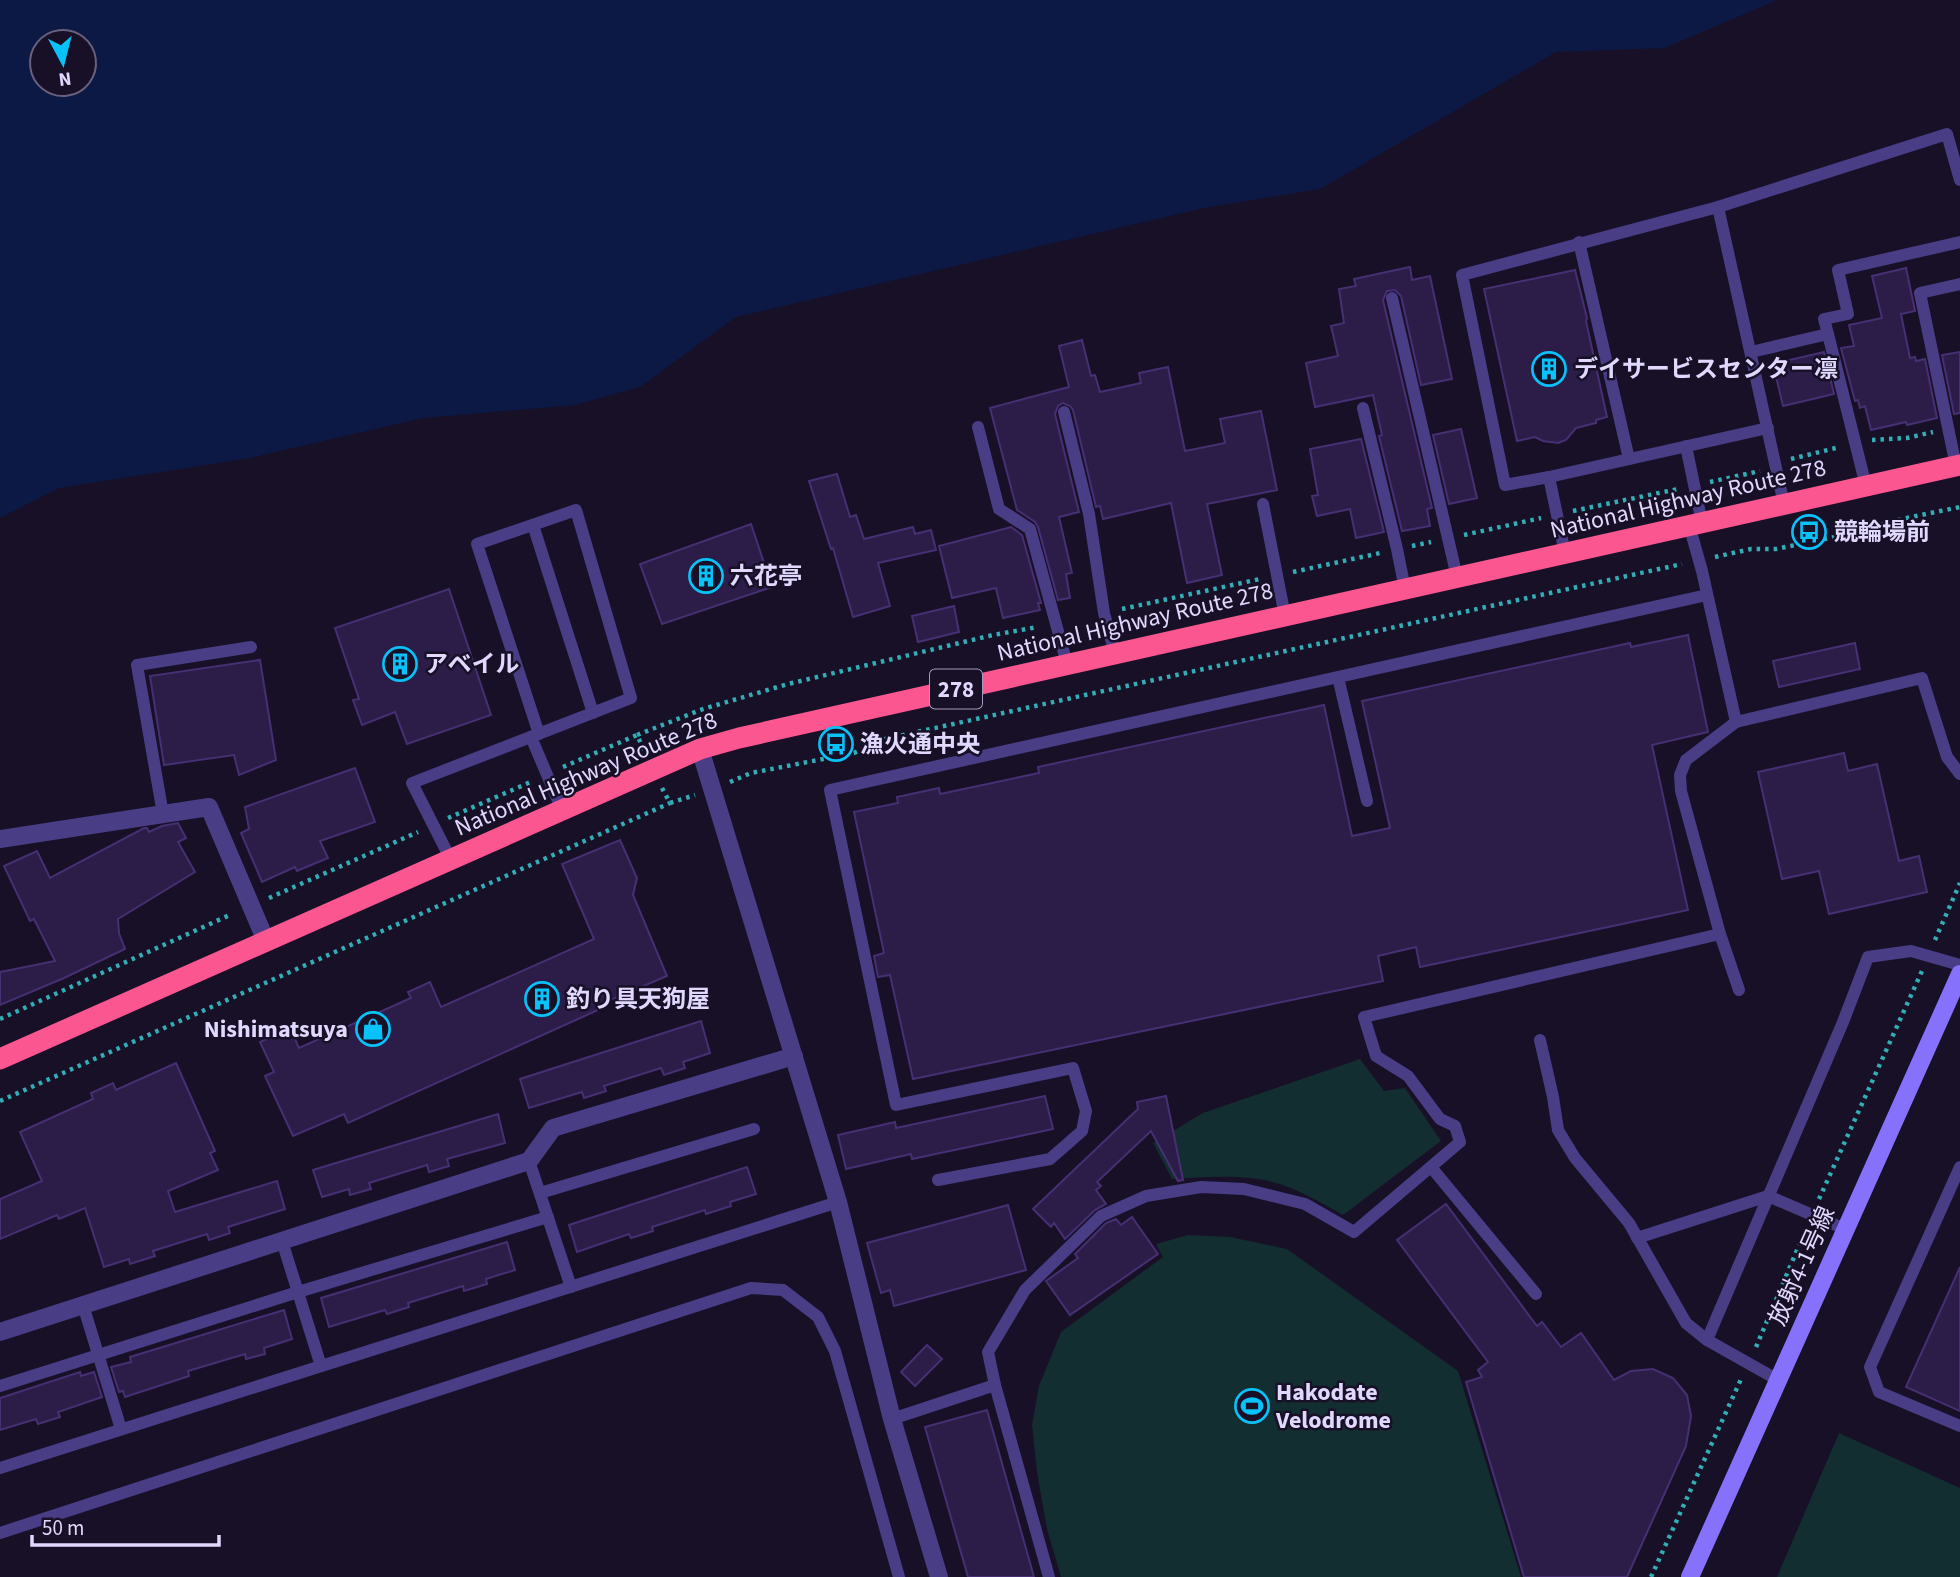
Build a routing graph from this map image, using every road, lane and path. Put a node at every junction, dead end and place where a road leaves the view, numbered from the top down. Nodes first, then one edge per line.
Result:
1 (1960, 180) edge
2 (1718, 207) junction
3 (1579, 242) junction
4 (1960, 242) edge
5 (1960, 284) edge
6 (1392, 298) dead end
7 (1828, 334) junction
8 (1751, 352) junction
9 (1363, 408) dead end
10 (1064, 412) dead end
11 (978, 428) dead end
12 (1768, 428) junction
13 (1686, 446) junction
14 (1629, 459) junction
15 (1958, 466) edge
16 (1549, 477) junction
17 (1866, 486) junction
18 (1263, 504) dead end
19 (1784, 504) junction
20 (1960, 507) edge
21 (1696, 524) junction
22 (533, 525) junction
23 (1565, 553) junction
24 (1699, 561) junction
25 (1457, 577) junction
26 (1405, 589) junction
27 (1707, 595) junction
28 (1285, 616) junction
29 (251, 647) dead end
30 (1115, 654) junction
31 (1067, 664) junction
32 (1338, 677) junction
33 (593, 713) junction
34 (1736, 722) junction
35 (535, 735) junction
36 (701, 749) junction
37 (653, 770) junction
38 (1960, 774) edge
39 (546, 775) junction
40 (713, 789) junction
41 (1367, 801) dead end
42 (670, 803) junction
43 (562, 810) junction
44 (163, 814) junction
45 (433, 825) junction
46 (0, 839) edge
47 (451, 860) junction
48 (251, 905) junction
49 (1720, 934) junction
50 (266, 941) junction
51 (1960, 965) edge
52 (1960, 974) edge
53 (1739, 990) dead end
54 (0, 1019) edge
55 (1540, 1040) dead end
56 (794, 1056) junction
57 (0, 1059) edge
58 (0, 1101) edge
59 (754, 1129) dead end
60 (529, 1161) junction
61 (1431, 1167) junction
62 (1960, 1167) edge
63 (938, 1180) dead end
64 (540, 1194) junction
65 (1768, 1196) junction
66 (838, 1202) junction
67 (548, 1217) junction
68 (1845, 1229) junction
69 (1637, 1238) junction
70 (282, 1241) junction
71 (571, 1287) junction
72 (298, 1292) junction
73 (1536, 1294) dead end
74 (83, 1305) junction
75 (0, 1332) edge
76 (1707, 1340) junction
77 (98, 1354) junction
78 (321, 1366) junction
79 (1778, 1380) junction
80 (995, 1385) junction
81 (0, 1386) edge
82 (892, 1419) junction
83 (1960, 1426) edge
84 (121, 1429) junction
85 (0, 1468) edge
86 (0, 1533) edge
87 (899, 1577) edge
88 (939, 1577) edge
89 (1049, 1577) edge
90 (1690, 1577) edge

1 - 2 lane
2 - 3 lane
2 - 8 lane
3 - 14 lane
3 - 16 lane
4 - 7 lane
5 - 15 lane
6 - 25 lane
7 - 8 lane
7 - 17 lane
8 - 12 lane
9 - 26 lane
10 - 30 lane
11 - 31 lane
12 - 13 lane
12 - 19 lane
13 - 14 lane
13 - 21 lane
14 - 16 lane
15 - 17 highway, National Highway Route 278 / 278
16 - 23 lane
17 - 19 highway, National Highway Route 278 / 278
18 - 28 lane
19 - 21 highway, National Highway Route 278 / 278
20 - 24 path
21 - 23 highway, National Highway Route 278 / 278
21 - 24 lane
22 - 33 lane
22 - 33 lane
22 - 35 lane
23 - 25 highway, National Highway Route 278 / 278
24 - 27 lane
24 - 40 path
25 - 26 highway, National Highway Route 278 / 278
26 - 28 highway, National Highway Route 278 / 278
27 - 32 lane
27 - 34 lane
28 - 30 highway, National Highway Route 278 / 278
29 - 44 lane
30 - 31 highway, National Highway Route 278 / 278
31 - 36 highway, National Highway Route 278 / 278
32 - 41 lane
32 - 63 lane
33 - 35 lane
34 - 38 lane
34 - 49 lane
35 - 39 lane
35 - 45 lane
36 - 37 highway, National Highway Route 278 / 278
36 - 40 street
37 - 39 path
37 - 42 path
37 - 43 highway, National Highway Route 278 / 278
39 - 43 lane
39 - 45 path
40 - 42 path
40 - 56 street
42 - 58 path
43 - 47 highway, National Highway Route 278 / 278
44 - 46 street
44 - 48 street
45 - 47 lane
45 - 48 path
47 - 50 highway, National Highway Route 278 / 278
48 - 50 street
48 - 54 path
49 - 53 lane
49 - 61 lane
50 - 57 highway, National Highway Route 278 / 278
51 - 65 lane
52 - 68 street, 放射4-1号線
55 - 69 lane
56 - 60 street
56 - 66 street
59 - 64 lane
60 - 64 lane
60 - 70 street
61 - 73 lane
61 - 80 lane
62 - 83 lane
64 - 67 lane
65 - 68 lane
65 - 69 lane
65 - 76 lane
66 - 71 lane
66 - 82 street
67 - 71 lane
67 - 72 lane
68 - 79 street, 放射4-1号線
69 - 76 lane
70 - 72 lane
70 - 74 street
71 - 78 lane
72 - 77 lane
72 - 78 lane
74 - 75 street
74 - 77 lane
76 - 79 lane
77 - 81 lane
77 - 84 lane
78 - 84 lane
79 - 90 street, 放射4-1号線
80 - 82 lane
80 - 89 lane
82 - 88 street
84 - 85 lane
86 - 87 lane

